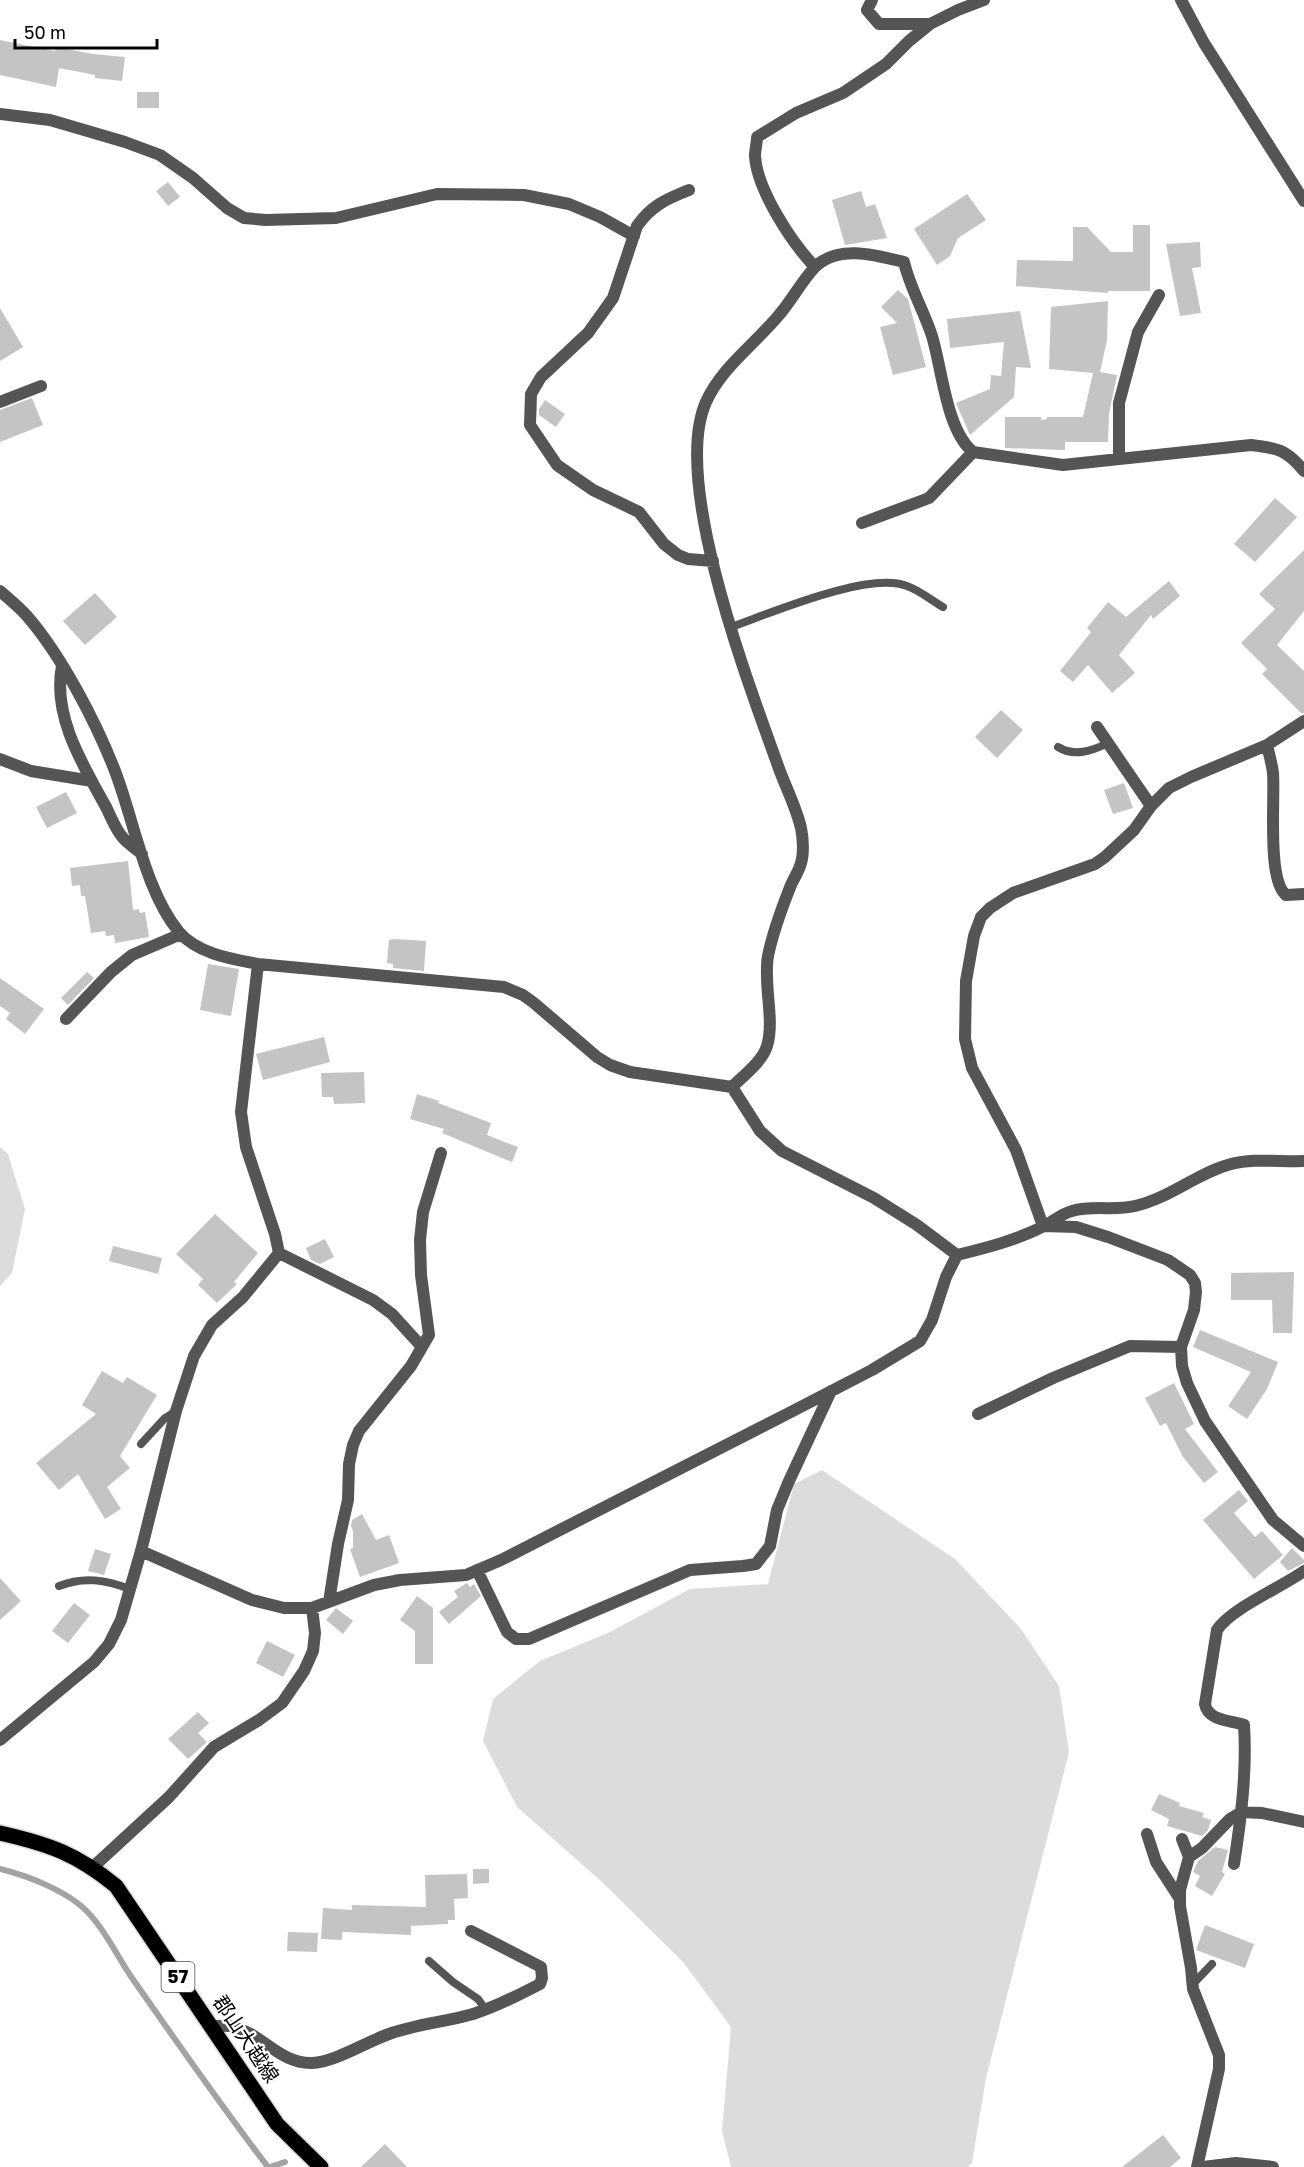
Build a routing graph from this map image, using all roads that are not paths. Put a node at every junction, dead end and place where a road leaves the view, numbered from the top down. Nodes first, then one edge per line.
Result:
1 (872, 0) edge
2 (984, 0) edge
3 (1181, 0) edge
4 (930, 24) junction
5 (0, 114) edge
6 (689, 190) dead end
7 (1304, 201) edge
8 (634, 236) junction
9 (815, 267) junction
10 (1159, 296) dead end
11 (41, 386) dead end
12 (0, 402) edge
13 (974, 452) junction
14 (1119, 458) junction
15 (1304, 471) edge
16 (862, 523) dead end
17 (713, 561) junction
18 (0, 591) edge
19 (943, 607) dead end
20 (731, 627) junction
21 (62, 666) junction
22 (1304, 721) edge
23 (1097, 727) dead end
24 (1108, 743) junction
25 (1267, 745) junction
26 (1058, 747) dead end
27 (0, 759) edge
28 (92, 782) junction
29 (1151, 806) junction
30 (143, 855) junction
31 (1304, 894) edge
32 (181, 934) junction
33 (258, 964) junction
34 (66, 1019) dead end
35 (732, 1087) junction
36 (441, 1154) dead end
37 (1304, 1161) edge
38 (1043, 1226) junction
39 (279, 1253) junction
40 (957, 1255) junction
41 (422, 1347) junction
42 (1181, 1347) junction
43 (831, 1391) junction
44 (176, 1411) junction
45 (978, 1414) dead end
46 (141, 1444) dead end
47 (1304, 1546) edge
48 (141, 1551) junction
49 (477, 1570) junction
50 (1304, 1571) edge
51 (59, 1586) dead end
52 (130, 1588) junction
53 (329, 1602) junction
54 (312, 1608) junction
55 (0, 1740) edge
56 (1242, 1812) junction
57 (1304, 1822) edge
58 (0, 1833) edge
59 (1147, 1834) dead end
60 (1182, 1839) dead end
61 (1188, 1857) junction
62 (1234, 1864) dead end
63 (93, 1867) junction
64 (1180, 1899) junction
65 (471, 1930) dead end
66 (429, 1961) dead end
67 (1212, 1964) dead end
68 (1192, 1984) junction
69 (486, 2010) junction
70 (211, 2026) junction
71 (321, 2167) edge
72 (1197, 2167) edge
73 (1203, 2167) edge
74 (1273, 2167) edge

1 - 4 street
2 - 4 street
3 - 7 street
4 - 9 street
5 - 8 street
6 - 8 street
8 - 17 street
9 - 13 street
9 - 17 street
10 - 14 street
11 - 12 street
13 - 14 street
13 - 16 street
14 - 15 street
17 - 20 street
18 - 21 street
19 - 20 lane
20 - 35 street
21 - 28 street
21 - 30 street
22 - 25 street
23 - 24 street
24 - 26 lane
24 - 29 street
25 - 29 street
25 - 31 street
27 - 28 street
28 - 30 street
29 - 38 street
30 - 32 street
32 - 33 street
32 - 34 street
33 - 35 street
33 - 39 street
35 - 40 street
36 - 41 street
37 - 38 street
38 - 40 street
38 - 42 street
39 - 41 street
39 - 44 street
40 - 43 street
41 - 53 street
42 - 45 street
42 - 47 street
43 - 49 street
43 - 49 street
44 - 46 lane
44 - 48 street
48 - 52 street
48 - 54 street
49 - 53 street
50 - 56 street
51 - 52 lane
52 - 55 street
53 - 54 street
54 - 63 street
56 - 57 street
56 - 61 street
56 - 62 street
58 - 63 main road, 郡山大越線 / 57
59 - 64 street
60 - 61 street
61 - 64 street
63 - 70 main road, 郡山大越線 / 57
64 - 68 street
65 - 69 street
66 - 69 lane
67 - 68 lane
68 - 72 street
69 - 70 street
70 - 71 main road, 郡山大越線 / 57
73 - 74 street

